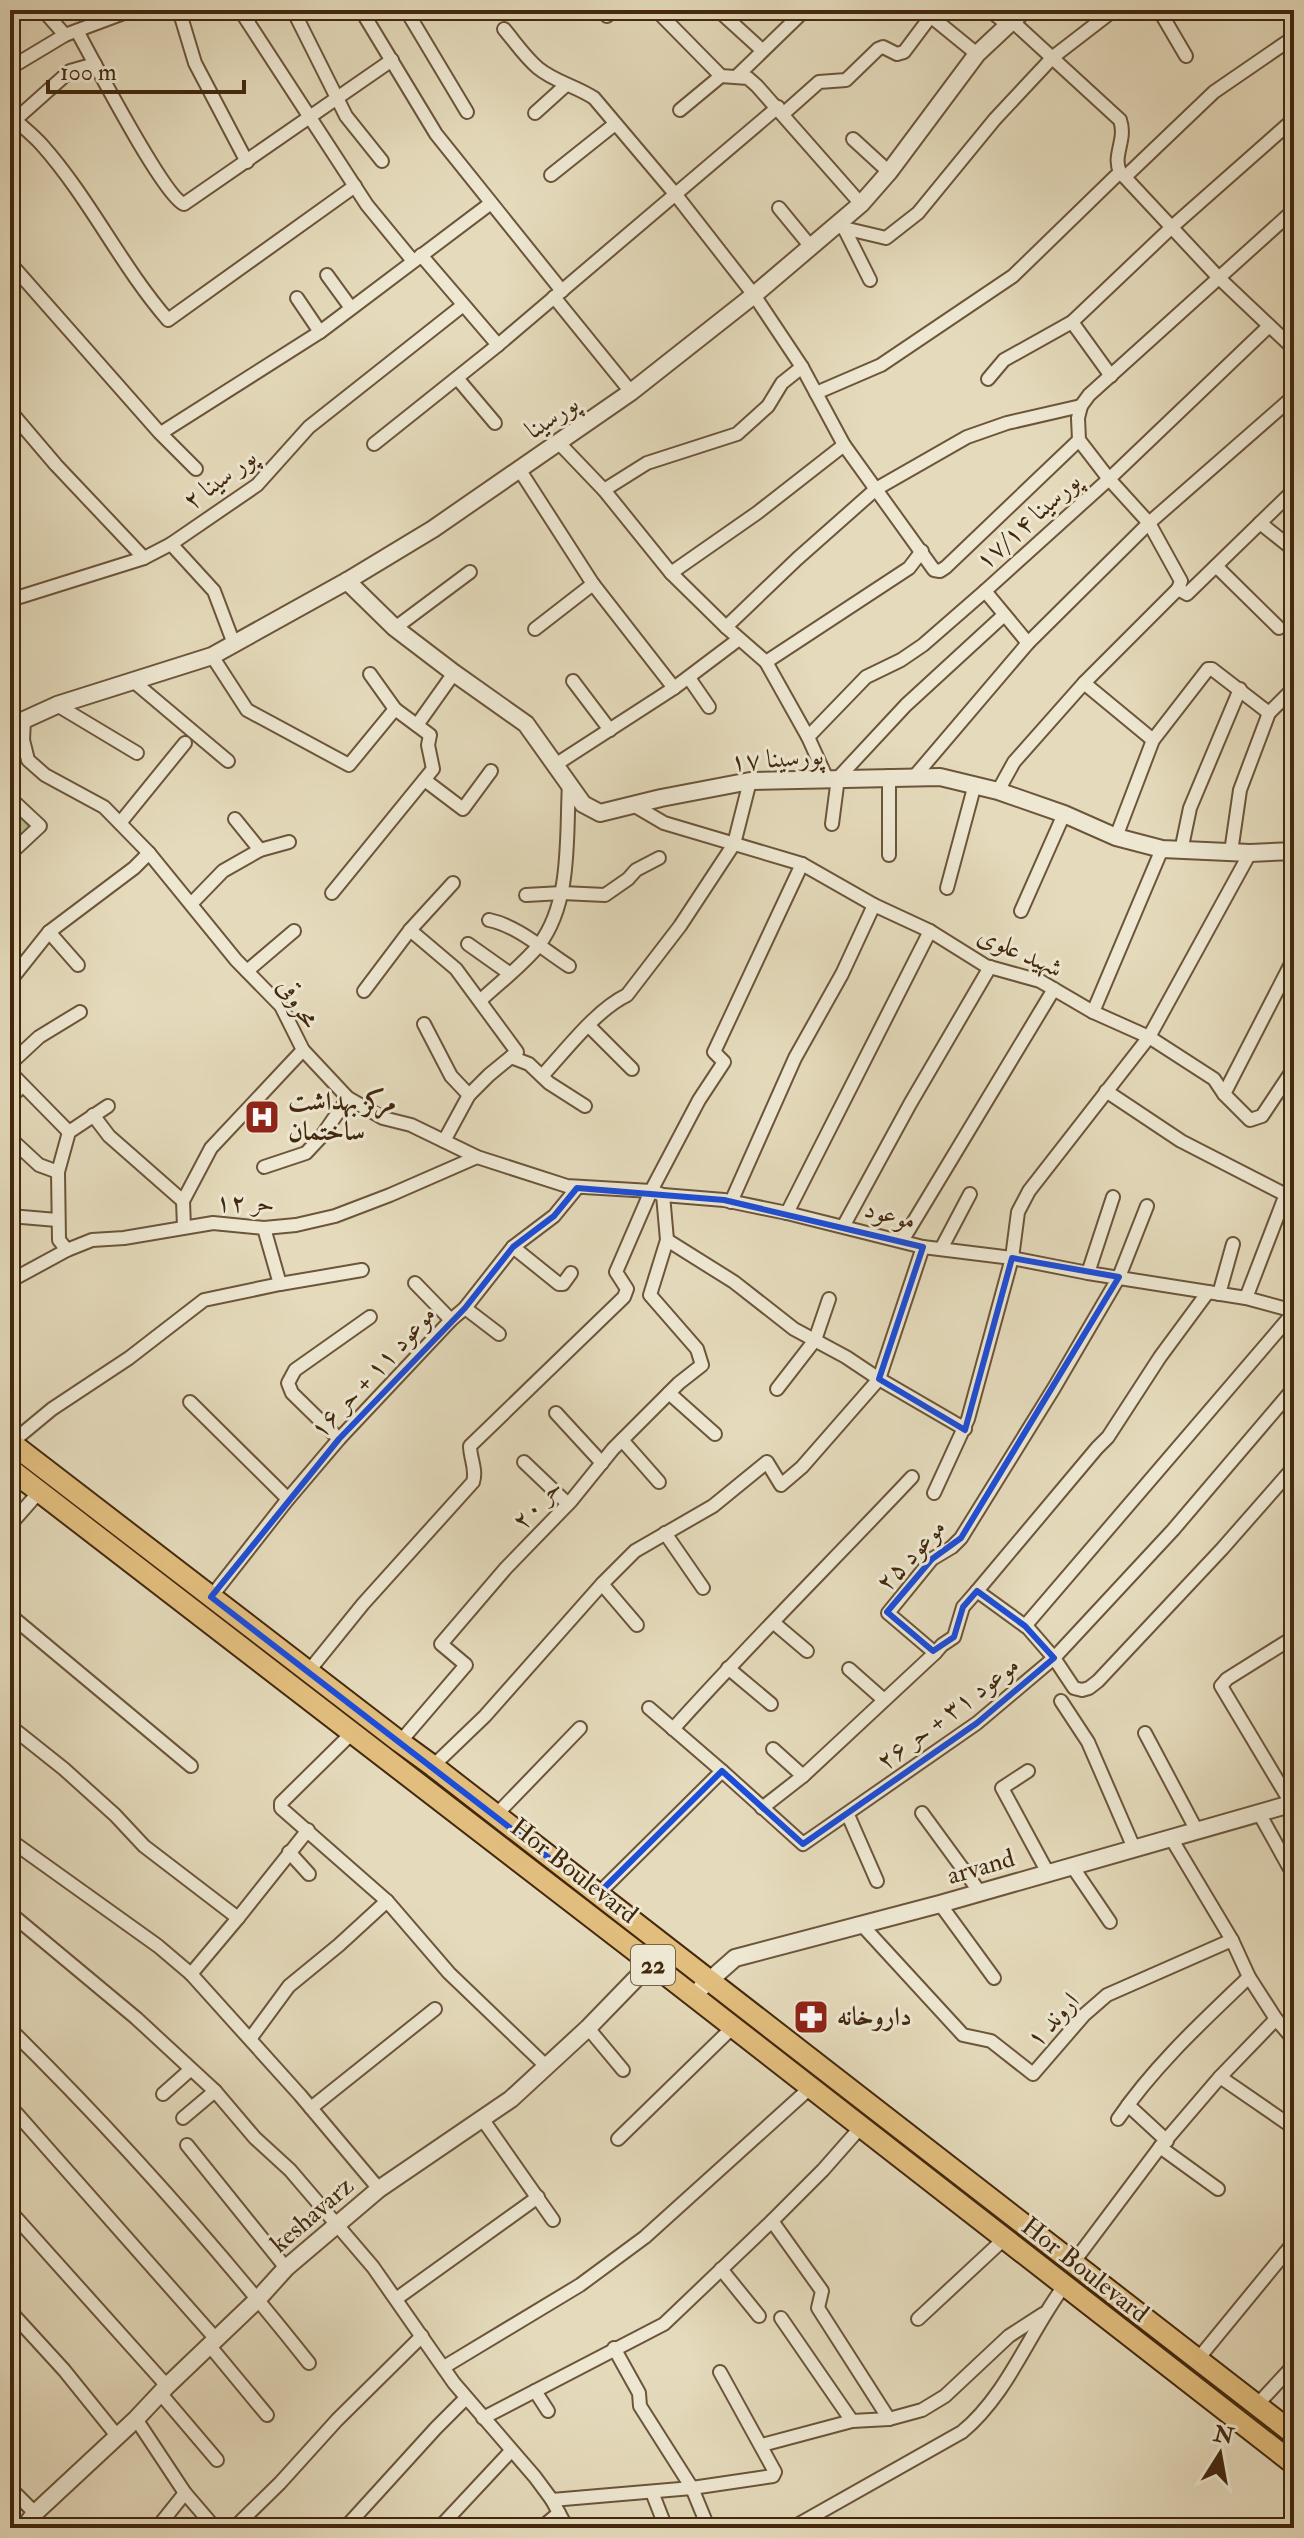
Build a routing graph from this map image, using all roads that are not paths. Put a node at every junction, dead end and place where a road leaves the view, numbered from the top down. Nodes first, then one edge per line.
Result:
1 (43, 10) edge
2 (130, 10) edge
3 (179, 10) edge
4 (240, 10) edge
5 (293, 10) edge
6 (361, 10) edge
7 (406, 10) edge
8 (656, 10) edge
9 (718, 10) edge
10 (805, 10) edge
11 (989, 10) edge
12 (1114, 10) edge
13 (1159, 10) edge
14 (927, 13) edge
15 (1015, 18) edge
16 (504, 29) dead end
17 (71, 33) junction
18 (1294, 37) edge
19 (762, 50) junction
20 (977, 54) junction
21 (1186, 56) dead end
22 (1053, 57) junction
23 (392, 60) junction
24 (12, 62) edge
25 (95, 64) junction
26 (721, 76) junction
27 (737, 76) junction
28 (566, 85) junction
29 (337, 97) junction
30 (680, 110) dead end
31 (780, 111) junction
32 (467, 112) dead end
33 (535, 113) dead end
34 (311, 116) junction
35 (1294, 119) edge
36 (12, 120) edge
37 (615, 124) junction
38 (853, 139) dead end
39 (382, 161) dead end
40 (247, 162) junction
41 (889, 172) junction
42 (1123, 174) junction
43 (551, 175) dead end
44 (355, 186) junction
45 (676, 195) junction
46 (491, 203) junction
47 (861, 204) junction
48 (779, 208) dead end
49 (1294, 210) edge
50 (1173, 226) junction
51 (840, 227) junction
52 (811, 247) junction
53 (417, 258) junction
54 (10, 263) edge
55 (327, 275) dead end
56 (1219, 278) junction
57 (870, 280) dead end
58 (558, 294) junction
59 (754, 295) junction
60 (297, 298) dead end
61 (462, 306) junction
62 (351, 308) junction
63 (1072, 322) junction
64 (1269, 326) junction
65 (320, 332) junction
66 (498, 345) junction
67 (1294, 349) edge
68 (802, 367) junction
69 (1111, 376) junction
70 (457, 378) junction
71 (988, 379) dead end
72 (631, 392) junction
73 (816, 393) junction
74 (1294, 396) edge
75 (1081, 406) junction
76 (10, 411) edge
77 (495, 423) dead end
78 (161, 433) junction
79 (1079, 440) junction
80 (558, 442) junction
81 (374, 444) dead end
82 (844, 445) junction
83 (196, 469) dead end
84 (519, 469) junction
85 (1109, 479) junction
86 (876, 489) junction
87 (604, 490) junction
88 (1293, 493) edge
89 (1149, 523) junction
90 (1260, 523) junction
91 (171, 544) junction
92 (1294, 550) edge
93 (922, 551) junction
94 (144, 558) junction
95 (1216, 566) junction
96 (470, 572) dead end
97 (671, 573) junction
98 (347, 581) junction
99 (593, 584) junction
100 (1178, 589) junction
101 (985, 591) junction
102 (10, 600) edge
103 (1004, 615) junction
104 (726, 627) junction
105 (395, 628) junction
106 (1279, 628) dead end
107 (535, 629) dead end
108 (739, 639) junction
109 (1028, 643) junction
110 (234, 644) junction
111 (212, 656) junction
112 (766, 662) junction
113 (454, 673) junction
114 (370, 674) dead end
115 (689, 678) junction
116 (133, 681) junction
117 (573, 681) dead end
118 (1084, 683) junction
119 (674, 688) junction
120 (1294, 688) edge
121 (1240, 689) junction
122 (57, 705) junction
123 (709, 707) dead end
124 (395, 709) junction
125 (1269, 713) junction
126 (17, 722) edge
127 (417, 725) junction
128 (610, 730) junction
129 (808, 737) junction
130 (1153, 740) junction
131 (185, 743) dead end
132 (137, 753) dead end
133 (228, 761) dead end
134 (555, 765) junction
135 (491, 771) dead end
136 (889, 776) junction
137 (914, 777) junction
138 (833, 778) junction
139 (426, 781) junction
140 (750, 781) junction
141 (569, 784) junction
142 (975, 784) junction
143 (998, 791) junction
144 (10, 798) edge
145 (635, 806) junction
146 (1064, 814) junction
147 (235, 819) dead end
148 (120, 823) junction
149 (832, 824) dead end
150 (1116, 837) junction
151 (289, 842) dead end
152 (734, 844) junction
153 (1162, 849) junction
154 (260, 850) junction
155 (1181, 851) junction
156 (1294, 851) edge
157 (1231, 852) junction
158 (149, 853) junction
159 (1250, 853) junction
160 (10, 854) edge
161 (889, 855) dead end
162 (659, 858) dead end
163 (802, 864) junction
164 (453, 883) dead end
165 (947, 888) dead end
166 (332, 893) dead end
167 (562, 893) junction
168 (526, 895) dead end
169 (191, 904) junction
170 (874, 905) junction
171 (1021, 911) dead end
172 (489, 920) dead end
173 (410, 930) junction
174 (294, 931) dead end
175 (930, 931) junction
176 (49, 932) junction
177 (468, 944) dead end
178 (538, 947) junction
179 (1294, 958) edge
180 (78, 965) dead end
181 (569, 966) dead end
182 (990, 967) junction
183 (247, 971) junction
184 (509, 973) junction
185 (10, 981) edge
186 (1054, 989) junction
187 (364, 991) dead end
188 (481, 1000) junction
189 (80, 1012) dead end
190 (1093, 1012) junction
191 (424, 1024) dead end
192 (589, 1026) junction
193 (1149, 1037) junction
194 (303, 1050) junction
195 (514, 1055) junction
196 (10, 1064) edge
197 (1294, 1068) edge
198 (632, 1069) dead end
199 (10, 1072) edge
200 (542, 1076) junction
201 (22, 1085) junction
202 (1106, 1091) junction
203 (1224, 1094) junction
204 (469, 1095) junction
205 (348, 1098) junction
206 (10, 1099) edge
207 (108, 1106) dead end
208 (585, 1106) dead end
209 (93, 1115) junction
210 (69, 1132) junction
211 (12, 1140) edge
212 (444, 1141) junction
213 (477, 1157) junction
214 (264, 1167) dead end
215 (58, 1172) junction
216 (1294, 1181) edge
217 (577, 1188) junction
218 (657, 1193) junction
219 (970, 1194) dead end
220 (1290, 1196) edge
221 (1113, 1197) dead end
222 (183, 1201) junction
223 (731, 1202) junction
224 (1147, 1206) dead end
225 (787, 1213) junction
226 (10, 1216) edge
227 (57, 1220) junction
228 (844, 1225) junction
229 (184, 1227) junction
230 (264, 1228) junction
231 (667, 1240) junction
232 (902, 1241) junction
233 (1233, 1244) dead end
234 (513, 1247) junction
235 (923, 1247) junction
236 (941, 1249) junction
237 (67, 1250) junction
238 (1012, 1258) junction
239 (362, 1270) dead end
240 (571, 1273) dead end
241 (1088, 1273) junction
242 (1119, 1277) junction
243 (10, 1281) edge
244 (415, 1283) dead end
245 (280, 1284) junction
246 (1214, 1293) junction
247 (1246, 1298) junction
248 (829, 1299) dead end
249 (465, 1308) junction
250 (1294, 1311) edge
251 (370, 1317) dead end
252 (451, 1320) junction
253 (499, 1334) dead end
254 (815, 1340) junction
255 (879, 1379) junction
256 (1294, 1388) edge
257 (777, 1389) dead end
258 (669, 1393) junction
259 (190, 1402) dead end
260 (556, 1413) dead end
261 (965, 1429) junction
262 (715, 1434) dead end
263 (339, 1439) junction
264 (622, 1440) junction
265 (11, 1442) edge
266 (524, 1462) dead end
267 (602, 1463) junction
268 (1294, 1467) edge
269 (10, 1469) edge
270 (912, 1477) dead end
271 (659, 1482) dead end
272 (39, 1492) junction
273 (934, 1493) dead end
274 (288, 1499) junction
275 (568, 1504) junction
276 (10, 1525) edge
277 (665, 1533) junction
278 (602, 1584) junction
279 (703, 1588) dead end
280 (977, 1591) junction
281 (211, 1597) junction
282 (10, 1615) edge
283 (774, 1623) junction
284 (637, 1625) dead end
285 (1025, 1626) junction
286 (1294, 1637) edge
287 (807, 1651) dead end
288 (935, 1653) junction
289 (1054, 1658) junction
290 (728, 1668) junction
291 (849, 1669) dead end
292 (308, 1672) junction
293 (884, 1700) junction
294 (1061, 1701) dead end
295 (771, 1704) dead end
296 (649, 1708) dead end
297 (10, 1726) edge
298 (580, 1728) dead end
299 (673, 1729) junction
300 (352, 1733) junction
301 (1145, 1733) dead end
302 (400, 1742) junction
303 (773, 1749) dead end
304 (191, 1766) dead end
305 (433, 1766) junction
306 (722, 1771) junction
307 (1028, 1771) dead end
308 (803, 1776) junction
309 (1292, 1803) edge
310 (762, 1808) junction
311 (922, 1813) dead end
312 (1259, 1813) junction
313 (496, 1815) junction
314 (848, 1815) junction
315 (308, 1830) junction
316 (1197, 1831) junction
317 (1171, 1838) junction
318 (10, 1840) edge
319 (1134, 1848) junction
320 (289, 1852) junction
321 (1072, 1866) junction
322 (1048, 1873) junction
323 (309, 1874) dead end
324 (1294, 1876) edge
325 (877, 1881) dead end
326 (979, 1891) junction
327 (597, 1895) junction
328 (387, 1901) junction
329 (940, 1904) junction
330 (10, 1913) edge
331 (238, 1918) junction
332 (1110, 1922) dead end
333 (861, 1924) junction
334 (1232, 1940) junction
335 (651, 1963) junction
336 (191, 1974) junction
337 (1249, 1977) junction
338 (994, 1978) dead end
339 (708, 1980) junction
340 (694, 1996) junction
341 (435, 2009) dead end
342 (1276, 2019) junction
343 (733, 2027) junction
344 (588, 2028) junction
345 (10, 2029) edge
346 (250, 2039) junction
347 (1294, 2040) edge
348 (546, 2066) junction
349 (190, 2070) junction
350 (623, 2070) dead end
351 (1220, 2077) junction
352 (810, 2088) junction
353 (215, 2091) junction
354 (163, 2094) dead end
355 (1128, 2105) junction
356 (10, 2106) edge
357 (311, 2108) junction
358 (183, 2118) dead end
359 (1118, 2119) dead end
360 (483, 2120) junction
361 (860, 2128) junction
362 (1294, 2128) edge
363 (618, 2139) dead end
364 (1164, 2144) junction
365 (187, 2145) dead end
366 (379, 2189) junction
367 (1218, 2189) dead end
368 (538, 2197) junction
369 (10, 2211) edge
370 (553, 2220) dead end
371 (772, 2221) junction
372 (339, 2225) junction
373 (1004, 2239) junction
374 (1294, 2242) edge
375 (1073, 2263) junction
376 (286, 2268) junction
377 (721, 2269) junction
378 (1064, 2286) junction
379 (258, 2299) junction
380 (396, 2299) junction
381 (10, 2311) edge
382 (1043, 2314) junction
383 (759, 2316) dead end
384 (781, 2318) dead end
385 (918, 2319) dead end
386 (422, 2336) junction
387 (212, 2342) junction
388 (614, 2348) junction
389 (1198, 2359) junction
390 (309, 2363) dead end
391 (1294, 2365) edge
392 (444, 2367) junction
393 (720, 2372) dead end
394 (164, 2389) junction
395 (535, 2391) junction
396 (466, 2398) junction
397 (1257, 2405) junction
398 (548, 2411) dead end
399 (267, 2415) dead end
400 (483, 2418) junction
401 (136, 2419) junction
402 (889, 2419) junction
403 (852, 2421) junction
404 (1294, 2434) edge
405 (118, 2437) junction
406 (762, 2445) junction
407 (511, 2451) junction
408 (217, 2460) dead end
409 (1294, 2464) edge
410 (10, 2488) edge
411 (692, 2488) junction
412 (652, 2492) junction
413 (185, 2493) junction
414 (552, 2500) junction
415 (35, 2513) junction
416 (559, 2513) junction
417 (708, 2527) edge
418 (24, 2528) edge
419 (157, 2528) edge
420 (215, 2528) edge
421 (234, 2528) edge
422 (345, 2528) edge
423 (439, 2528) edge
424 (541, 2528) edge
425 (567, 2528) edge
426 (666, 2528) edge
427 (792, 2528) edge

1 - 17 street
2 - 17 street
3 - 40 street
4 - 34 street
5 - 29 street
6 - 23 street
7 - 32 street
8 - 26 street
9 - 19 street
10 - 19 street
11 - 15 street
12 - 22 street
13 - 21 street
14 - 20 street
14 - 31 street
15 - 20 street, پورسینا
15 - 22 street
16 - 28 street
17 - 24 street
17 - 25 street
18 - 42 street
19 - 27 street
20 - 41 street, پورسینا
22 - 42 street
22 - 51 street
23 - 29 street
23 - 46 street
25 - 36 street
25 - 40 street
26 - 27 street
26 - 30 street
27 - 31 street
28 - 33 street
28 - 37 street
29 - 34 street
29 - 39 street
31 - 45 street
31 - 47 street
34 - 40 street
34 - 44 street
35 - 50 street
36 - 44 street
37 - 43 street
37 - 45 street
38 - 41 street
41 - 47 street, پورسینا
42 - 50 street
42 - 73 street
44 - 53 street
45 - 58 street
45 - 59 street
46 - 53 street
46 - 58 street
47 - 51 street, پورسینا
48 - 52 street
49 - 56 street
50 - 56 street
50 - 63 street
51 - 52 street, پورسینا
51 - 57 street
52 - 59 street, پورسینا
53 - 61 street
53 - 62 street
54 - 78 street
55 - 62 street
56 - 64 street
56 - 69 street
58 - 66 street
58 - 72 street
59 - 68 street
59 - 72 street, پورسینا
60 - 65 street
61 - 66 street
61 - 91 street, پور سینا ۲
62 - 65 street
63 - 69 street
63 - 71 street
64 - 67 street
64 - 85 street, پورسینا ۱۷/۱۴
65 - 78 street
66 - 70 street
68 - 73 street
68 - 87 street
69 - 75 street
70 - 77 street
70 - 81 street
72 - 80 street, پورسینا
73 - 82 street
74 - 89 street
75 - 79 street
75 - 86 street
76 - 94 street
78 - 83 street
79 - 85 street
79 - 93 street
80 - 84 street, پورسینا
80 - 87 street
82 - 86 street
82 - 97 street
84 - 98 street, پورسینا
84 - 99 street
85 - 89 street
85 - 101 street, پورسینا ۱۷/۱۴
86 - 93 street
86 - 104 street
87 - 97 street
88 - 90 street
89 - 100 street
89 - 109 street
90 - 92 street
90 - 95 street
91 - 94 street, پور سینا ۲
91 - 110 street
93 - 112 street
94 - 102 street, پور سینا ۲
95 - 100 street
95 - 106 street
96 - 105 street
97 - 104 street
98 - 105 street, پورسینا ۱۷
98 - 110 street, پورسینا
99 - 107 street
99 - 119 street
100 - 118 street
101 - 103 street
101 - 129 street, پورسینا ۱۷/۱۴
103 - 109 street
103 - 138 street
104 - 108 street
105 - 113 street, پورسینا ۱۷
108 - 112 street
108 - 115 street
109 - 137 street
110 - 111 street, پورسینا
111 - 116 street, پورسینا
111 - 124 street
112 - 129 street
113 - 127 street
113 - 134 street, پورسینا ۱۷
114 - 124 street
115 - 119 street
115 - 123 street
116 - 122 street, پورسینا
116 - 133 street
117 - 128 street
118 - 130 street
118 - 143 street
119 - 128 street
120 - 125 street
121 - 125 street
121 - 130 street
121 - 155 street
122 - 126 street, پورسینا
122 - 132 street
124 - 127 street
125 - 157 street
126 - 148 street, محروقی
127 - 139 street
128 - 134 street
129 - 138 street
130 - 150 street
131 - 148 street
134 - 141 street, پورسینا ۱۷
135 - 139 street
136 - 137 street, پورسینا ۱۷
136 - 138 street, پورسینا ۱۷
136 - 161 street
137 - 142 street, پورسینا ۱۷
138 - 140 street, پورسینا ۱۷
138 - 149 street
139 - 166 street
140 - 145 street, پورسینا ۱۷
140 - 152 street
141 - 145 street, پورسینا ۱۷
141 - 167 street
142 - 143 street, پورسینا ۱۷
142 - 165 street
143 - 146 street, پورسینا ۱۷
144 - 160 street
145 - 152 street, شهید علوی
146 - 150 street, پورسینا ۱۷
146 - 171 street
147 - 154 street
148 - 158 street, محروقی
150 - 153 street, پورسینا ۱۷
151 - 154 street
152 - 163 street, شهید علوی
152 - 192 street
153 - 155 street, پورسینا ۱۷
153 - 190 street
154 - 169 street
155 - 157 street, پورسینا ۱۷
156 - 159 street, پورسینا ۱۷
157 - 159 street, پورسینا ۱۷
158 - 169 street, محروقی
158 - 176 street
159 - 193 street
162 - 167 street
163 - 170 street, شهید علوی
163 - 218 street
164 - 173 street
167 - 168 street
167 - 178 street
169 - 183 street, محروقی
170 - 175 street, شهید علوی
170 - 223 street
172 - 178 street
173 - 187 street
173 - 188 street
174 - 183 street
175 - 182 street, شهید علوی
175 - 225 street
176 - 180 street
176 - 185 street
177 - 184 street
178 - 181 street
178 - 184 street
179 - 203 street
182 - 186 street, شهید علوی
182 - 228 street
183 - 194 street, محروقی
184 - 188 street
186 - 190 street, شهید علوی
186 - 232 street
188 - 195 street
189 - 196 street
190 - 193 street, شهید علوی
191 - 204 street
192 - 198 street
192 - 200 street
193 - 202 street
193 - 203 street, شهید علوی
194 - 205 street, محروقی
194 - 222 street
195 - 200 street
195 - 204 street
197 - 203 street, شهید علوی
199 - 201 street
200 - 208 street
201 - 206 street
201 - 210 street
202 - 220 street
202 - 238 street
204 - 212 street
205 - 212 street, محروقی
205 - 214 street
207 - 209 street
209 - 210 street
209 - 222 street
210 - 215 street
211 - 215 street
212 - 213 street, محروقی
213 - 217 street, موعود
213 - 230 street, حر ۱۲
215 - 227 street
216 - 220 street
217 - 218 street, موعود
217 - 234 street, موعود ۱۱ + حر ۱۶
218 - 223 street, موعود
218 - 231 street
218 - 292 street
219 - 236 street
220 - 247 street
221 - 241 street
222 - 229 street
223 - 225 street, موعود
224 - 242 street
225 - 228 street, موعود
226 - 227 street
227 - 237 street
228 - 232 street, موعود
229 - 230 street, حر ۱۲
229 - 237 street, حر ۱۲
230 - 245 street
231 - 254 street
231 - 258 street, حر ۲۰
232 - 235 street, موعود
233 - 246 street
234 - 240 street
234 - 249 street, موعود ۱۱ + حر ۱۶
235 - 236 street, موعود
235 - 255 street
236 - 238 street, موعود
237 - 243 street, حر ۱۲
238 - 241 street, موعود
238 - 261 street
239 - 245 street
241 - 242 street, موعود
242 - 246 street, موعود
242 - 288 street, موعود ۲۵
244 - 252 street
245 - 265 street
246 - 247 street, موعود
246 - 280 street
247 - 250 street, موعود
248 - 254 street
249 - 252 street, موعود ۱۱ + حر ۱۶
249 - 253 street
250 - 285 street
251 - 263 street
252 - 263 street, موعود ۱۱ + حر ۱۶
254 - 255 street
254 - 257 street
255 - 261 street
255 - 277 street
256 - 289 street, موعود ۳۱ + حر ۲۶
258 - 262 street
258 - 264 street, حر ۲۰
259 - 274 street
260 - 267 street
261 - 273 street
263 - 274 street, موعود ۱۱ + حر ۱۶
264 - 267 street, حر ۲۰
264 - 271 street
265 - 281 main road, Hor Boulevard / 22
266 - 275 street
267 - 275 street, حر ۲۰
268 - 289 street
269 - 272 main road, Hor Boulevard / 22
270 - 283 street
272 - 276 street
272 - 300 main road, Hor Boulevard / 22
274 - 281 street, موعود ۱۱ + حر ۱۶
275 - 302 street, حر ۲۰
277 - 278 street
277 - 279 street
278 - 284 street
278 - 305 street
280 - 285 street
280 - 288 street
281 - 292 main road, Hor Boulevard / 22
282 - 304 street
283 - 287 street
283 - 290 street
285 - 289 street
286 - 309 street
288 - 293 street
289 - 314 street, موعود ۳۱ + حر ۲۶
290 - 295 street
290 - 299 street
291 - 293 street
292 - 302 main road, Hor Boulevard / 22
293 - 308 street
294 - 319 street
296 - 299 street, موعود ۳۱ + حر ۲۶
297 - 331 street
298 - 313 street
299 - 306 street, موعود ۳۱ + حر ۲۶
300 - 315 street
300 - 335 main road, Hor Boulevard / 22
301 - 316 street
302 - 305 main road, Hor Boulevard / 22
303 - 308 street
305 - 313 main road, Hor Boulevard / 22
306 - 310 street, موعود ۳۱ + حر ۲۶
306 - 327 street
307 - 322 street
308 - 310 street
309 - 312 street, arvand
310 - 314 street, موعود ۳۱ + حر ۲۶
311 - 326 street
312 - 316 street, arvand
312 - 324 street
313 - 327 main road, Hor Boulevard / 22
314 - 325 street
315 - 320 street
315 - 328 street
316 - 317 street, arvand
317 - 319 street, arvand
317 - 334 street
318 - 336 street
319 - 321 street, arvand
320 - 323 street
320 - 331 street
321 - 322 street, arvand
321 - 332 street
322 - 326 street, arvand
326 - 329 street, arvand
327 - 339 main road, Hor Boulevard / 22
328 - 346 street
328 - 348 street
329 - 333 street, arvand
329 - 338 street
330 - 349 street
331 - 336 street
333 - 334 street, اروند ۱
333 - 339 street, arvand
334 - 337 street
335 - 340 main road, Hor Boulevard / 22
335 - 344 street, keshavarz
336 - 346 street
337 - 342 street
337 - 355 street
339 - 340 street, arvand
339 - 375 main road, Hor Boulevard / 22
340 - 343 main road, Hor Boulevard / 22
341 - 357 street
342 - 347 street
342 - 351 street
343 - 352 main road, Hor Boulevard / 22
343 - 363 street
344 - 348 street, keshavarz
344 - 350 street
345 - 379 street
346 - 357 street
348 - 360 street, keshavarz
349 - 353 street
349 - 354 street
351 - 362 street
351 - 364 street
352 - 361 main road, Hor Boulevard / 22
352 - 392 street
353 - 358 street
353 - 372 street
355 - 359 street
355 - 364 street
356 - 387 street
357 - 366 street
360 - 366 street, keshavarz
360 - 368 street
361 - 371 street
361 - 373 main road, Hor Boulevard / 22
364 - 367 street
364 - 375 street
365 - 376 street
366 - 372 street, keshavarz
368 - 370 street
368 - 380 street
369 - 394 street
371 - 377 street
371 - 402 street
372 - 376 street, keshavarz
372 - 380 street
373 - 378 main road, Hor Boulevard / 22
373 - 385 street
374 - 389 street
375 - 389 main road, Hor Boulevard / 22
376 - 379 street, keshavarz
377 - 383 street
377 - 388 street
378 - 382 street
378 - 409 main road, Hor Boulevard / 22
379 - 387 street, keshavarz
379 - 390 street
380 - 386 street
381 - 405 street
382 - 402 street
382 - 427 street
384 - 403 street
386 - 392 street
386 - 421 street
387 - 394 street, keshavarz
387 - 399 street
388 - 395 street
388 - 411 street
389 - 397 main road, Hor Boulevard / 22
391 - 397 street
392 - 396 street
393 - 406 street
394 - 401 street, keshavarz
394 - 408 street
395 - 398 street
395 - 400 street
396 - 400 street
396 - 422 street
397 - 404 main road, Hor Boulevard / 22
400 - 407 street
401 - 405 street, keshavarz
401 - 413 street
402 - 403 street
403 - 406 street
405 - 415 street, keshavarz
406 - 411 street
407 - 414 street
407 - 423 street
410 - 415 street
411 - 412 street
411 - 417 street
412 - 414 street
412 - 426 street
413 - 419 street
413 - 420 street
414 - 416 street
415 - 418 street, keshavarz
416 - 424 street
416 - 425 street

